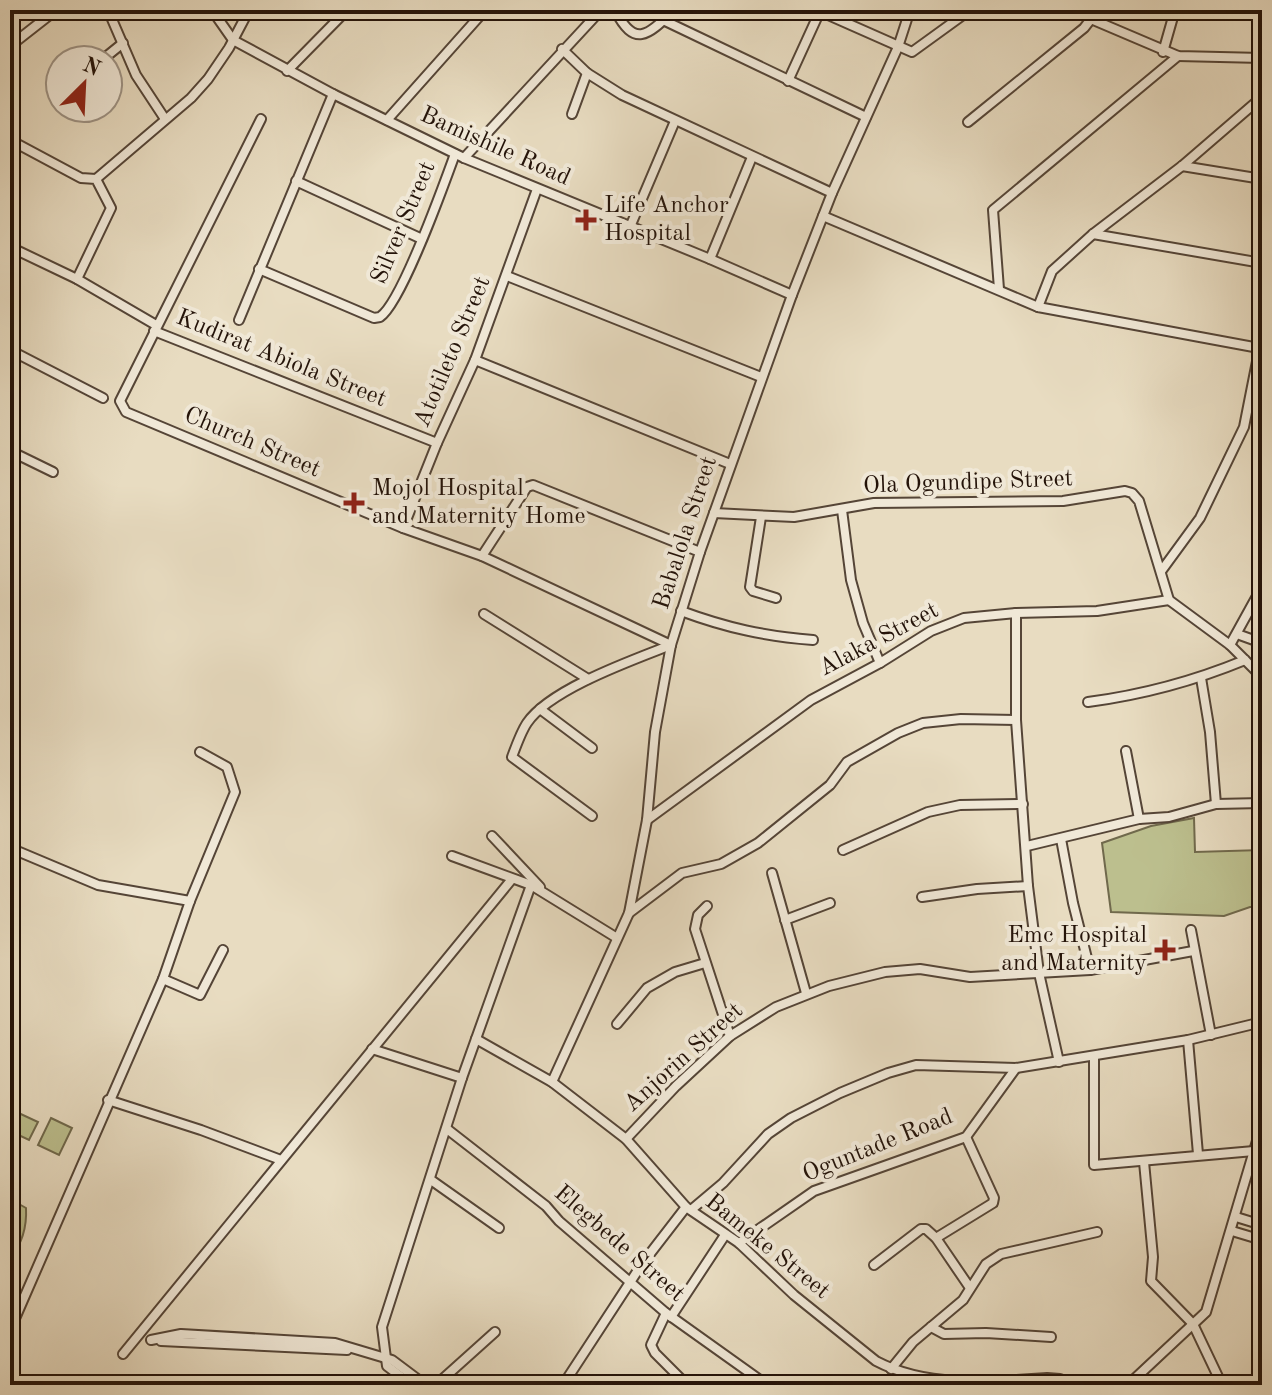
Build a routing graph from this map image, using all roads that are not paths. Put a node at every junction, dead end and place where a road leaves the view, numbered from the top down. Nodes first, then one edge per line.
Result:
1 (56, 10) edge
2 (108, 10) edge
3 (212, 10) edge
4 (249, 10) edge
5 (347, 10) edge
6 (485, 10) edge
7 (601, 10) edge
8 (615, 10) edge
9 (674, 10) edge
10 (910, 10) edge
11 (970, 10) edge
12 (1084, 10) edge
13 (1175, 10) edge
14 (818, 11) edge
15 (1091, 19) junction
16 (663, 20) junction
17 (233, 40) junction
18 (123, 43) joint
19 (10, 46) edge
20 (898, 47) junction
21 (562, 49) junction
22 (1163, 52) junction
23 (1178, 56) junction
24 (1262, 58) edge
25 (287, 71) junction
26 (587, 73) junction
27 (788, 81) junction
28 (333, 94) junction
29 (1262, 97) edge
30 (572, 114) dead end
31 (866, 117) junction
32 (165, 119) junction
33 (261, 119) dead end
34 (387, 120) junction
35 (675, 121) junction
36 (968, 122) dead end
37 (10, 140) edge
38 (460, 156) junction
39 (752, 157) junction
40 (1182, 166) junction
41 (96, 179) junction
42 (1262, 179) edge
43 (296, 181) junction
44 (537, 189) junction
45 (832, 193) junction
46 (823, 216) junction
47 (630, 227) junction
48 (1093, 234) junction
49 (422, 239) junction
50 (10, 247) edge
51 (710, 259) junction
52 (1262, 263) edge
53 (259, 269) junction
54 (507, 276) junction
55 (77, 279) junction
56 (999, 289) junction
57 (792, 295) junction
58 (1038, 307) junction
59 (239, 320) dead end
60 (155, 328) junction
61 (1262, 336) edge
62 (1259, 348) junction
63 (10, 350) edge
64 (475, 360) junction
65 (761, 377) junction
66 (1258, 383) edge
67 (103, 398) dead end
68 (437, 443) junction
69 (10, 451) edge
70 (730, 464) junction
71 (53, 472) dead end
72 (842, 510) junction
73 (714, 513) junction
74 (761, 517) junction
75 (403, 528) junction
76 (700, 552) junction
77 (482, 556) junction
78 (1162, 570) junction
79 (1262, 587) edge
80 (776, 598) dead end
81 (1169, 600) junction
82 (681, 611) junction
83 (1016, 613) junction
84 (484, 614) dead end
85 (1237, 634) junction
86 (813, 640) dead end
87 (1262, 643) edge
88 (671, 645) junction
89 (1230, 645) junction
90 (1245, 660) junction
91 (880, 663) junction
92 (1262, 677) edge
93 (1201, 678) junction
94 (588, 679) junction
95 (1088, 702) dead end
96 (540, 709) junction
97 (1016, 720) junction
98 (592, 748) dead end
99 (1126, 751) dead end
100 (200, 752) dead end
101 (1262, 803) edge
102 (1023, 804) junction
103 (1216, 804) junction
104 (592, 816) dead end
105 (1139, 819) junction
106 (647, 820) junction
107 (492, 836) dead end
108 (1061, 839) junction
109 (1027, 846) junction
110 (10, 848) edge
111 (843, 850) dead end
112 (452, 856) dead end
113 (772, 873) dead end
114 (512, 879) junction
115 (531, 885) junction
116 (1028, 886) junction
117 (546, 893) junction
118 (922, 897) dead end
119 (190, 901) junction
120 (830, 903) dead end
121 (707, 906) dead end
122 (629, 913) junction
123 (785, 920) junction
124 (1191, 930) dead end
125 (617, 938) junction
126 (223, 950) dead end
127 (1193, 951) junction
128 (705, 963) junction
129 (1090, 970) junction
130 (1039, 973) junction
131 (163, 979) junction
132 (806, 993) junction
133 (1262, 1022) edge
134 (617, 1024) dead end
135 (1211, 1035) junction
136 (730, 1036) junction
137 (476, 1039) junction
138 (1188, 1040) junction
139 (372, 1049) junction
140 (1094, 1056) junction
141 (1059, 1062) junction
142 (1016, 1068) junction
143 (462, 1078) junction
144 (552, 1082) junction
145 (108, 1100) junction
146 (1262, 1124) edge
147 (447, 1129) junction
148 (966, 1137) junction
149 (626, 1139) junction
150 (1254, 1151) junction
151 (1198, 1154) junction
152 (281, 1160) junction
153 (1144, 1162) junction
154 (431, 1180) junction
155 (688, 1208) junction
156 (1236, 1217) junction
157 (1262, 1225) edge
158 (499, 1228) dead end
159 (1232, 1231) junction
160 (1097, 1232) dead end
161 (725, 1235) junction
162 (936, 1238) junction
163 (1262, 1240) edge
164 (739, 1243) junction
165 (874, 1265) dead end
166 (631, 1281) junction
167 (970, 1288) junction
168 (668, 1315) junction
169 (1193, 1324) junction
170 (931, 1327) junction
171 (10, 1330) edge
172 (495, 1332) dead end
173 (1051, 1337) dead end
174 (356, 1350) junction
175 (123, 1354) dead end
176 (386, 1359) junction
177 (891, 1369) junction
178 (940, 1382) edge
179 (566, 1384) edge
180 (412, 1385) edge
181 (421, 1385) edge
182 (436, 1385) edge
183 (687, 1385) edge
184 (767, 1385) edge
185 (1074, 1385) edge
186 (1128, 1385) edge
187 (1222, 1385) edge

1 - 19 street
2 - 18 street
3 - 17 street
4 - 17 street
5 - 25 street
6 - 34 street
7 - 21 street
8 - 16 street
9 - 16 street
10 - 20 street, Babalola Street
11 - 20 street
12 - 15 street
13 - 22 street
14 - 20 street
14 - 27 street
15 - 22 street
15 - 36 street
16 - 27 street
17 - 25 street, Bamishile Road
17 - 32 street
18 - 32 street
20 - 31 street, Babalola Street
21 - 26 street
21 - 38 street
22 - 23 street
23 - 24 street
23 - 56 street
25 - 28 street, Bamishile Road
26 - 30 street
26 - 35 street
27 - 31 street
28 - 34 street, Bamishile Road
28 - 43 street
29 - 40 street
31 - 45 street, Babalola Street
32 - 41 street
33 - 60 street
34 - 38 street, Bamishile Road
35 - 39 street
35 - 47 street
37 - 41 street
38 - 44 street, Bamishile Road
38 - 49 street, Silver Street
39 - 45 street
39 - 51 street
40 - 42 street
40 - 48 street
41 - 55 street
43 - 49 street
43 - 53 street
44 - 47 street, Bamishile Road
44 - 54 street, Atotileto Street
45 - 46 street, Babalola Street
46 - 56 street
46 - 57 street, Babalola Street
47 - 51 street, Bamishile Road
48 - 52 street
48 - 58 street
49 - 53 street, Silver Street
50 - 55 street, Kudirat Abiola Street
51 - 57 street, Bamishile Road
53 - 59 street
54 - 64 street, Atotileto Street
54 - 65 street
55 - 60 street, Kudirat Abiola Street
56 - 58 street
57 - 65 street, Babalola Street
58 - 62 street
60 - 68 street, Kudirat Abiola Street
60 - 75 street, Church Street
61 - 62 street
62 - 66 street
63 - 67 street
64 - 68 street, Atotileto Street
64 - 70 street
65 - 70 street, Babalola Street
66 - 78 street
68 - 75 street, Atotileto Street
69 - 71 street
70 - 73 street, Babalola Street
72 - 74 street, Ola Ogundipe Street
72 - 78 street, Ola Ogundipe Street
72 - 91 street
73 - 74 street, Ola Ogundipe Street
73 - 76 street, Babalola Street
74 - 80 street
75 - 77 street, Church Street
76 - 77 street
76 - 82 street, Babalola Street
77 - 88 street, Church Street
78 - 81 street, Ola Ogundipe Street
79 - 85 street
81 - 83 street, Alaka Street
81 - 89 street
82 - 86 street
82 - 88 street, Babalola Street
83 - 91 street, Alaka Street
83 - 97 street
84 - 94 street
85 - 87 street
85 - 89 street
88 - 94 street
88 - 106 street, Babalola Street
89 - 90 street
90 - 92 street
90 - 93 street
91 - 106 street, Alaka Street
93 - 95 street
93 - 103 street
94 - 96 street
96 - 98 street
96 - 104 street
97 - 102 street
97 - 122 street
99 - 105 street
100 - 119 street
101 - 103 street
102 - 109 street
102 - 111 street
103 - 105 street
105 - 108 street
106 - 122 street, Babalola Street
107 - 117 street
108 - 109 street
108 - 129 street
109 - 116 street
110 - 119 street
112 - 114 street
113 - 123 street
114 - 115 street
114 - 139 street
115 - 117 street
115 - 137 street
116 - 118 street
116 - 130 street
117 - 125 street
119 - 131 street
120 - 123 street
121 - 128 street
122 - 125 street, Babalola Street
123 - 132 street
124 - 127 street
125 - 144 street, Babalola Street
126 - 131 street
127 - 129 street, Anjorin Street
127 - 135 street
128 - 134 street
128 - 136 street
129 - 130 street, Anjorin Street
130 - 132 street, Anjorin Street
130 - 141 street
131 - 145 street
132 - 136 street, Anjorin Street
133 - 135 street
135 - 138 street
136 - 149 street, Anjorin Street
137 - 143 street
137 - 144 street, Bameke Street
138 - 140 street
138 - 151 street
139 - 143 street
139 - 152 street
140 - 141 street
140 - 153 street
141 - 142 street
142 - 148 street, Oguntade Road
142 - 155 street
143 - 147 street
144 - 149 street, Bameke Street
145 - 152 street
145 - 171 street
146 - 150 street
147 - 154 street
147 - 166 street, Elegbede Street
148 - 162 street
148 - 164 street, Oguntade Road
149 - 155 street, Bameke Street
150 - 151 street
150 - 156 street
151 - 153 street
152 - 175 street
153 - 169 street
154 - 158 street
154 - 176 street
155 - 161 street, Bameke Street
155 - 166 street
156 - 157 street
156 - 159 street
159 - 163 street
159 - 169 street
160 - 167 street
161 - 164 street, Bameke Street
161 - 168 street
162 - 165 street
162 - 167 street
164 - 177 street, Bameke Street
166 - 168 street, Elegbede Street
166 - 179 street
167 - 170 street
168 - 183 street
168 - 184 street, Elegbede Street
169 - 186 street
169 - 187 street
170 - 173 street
170 - 177 street
172 - 182 street
174 - 174 street
174 - 176 street
176 - 180 street
176 - 181 street
177 - 178 street, Bameke Street
178 - 185 street, Bameke Street

